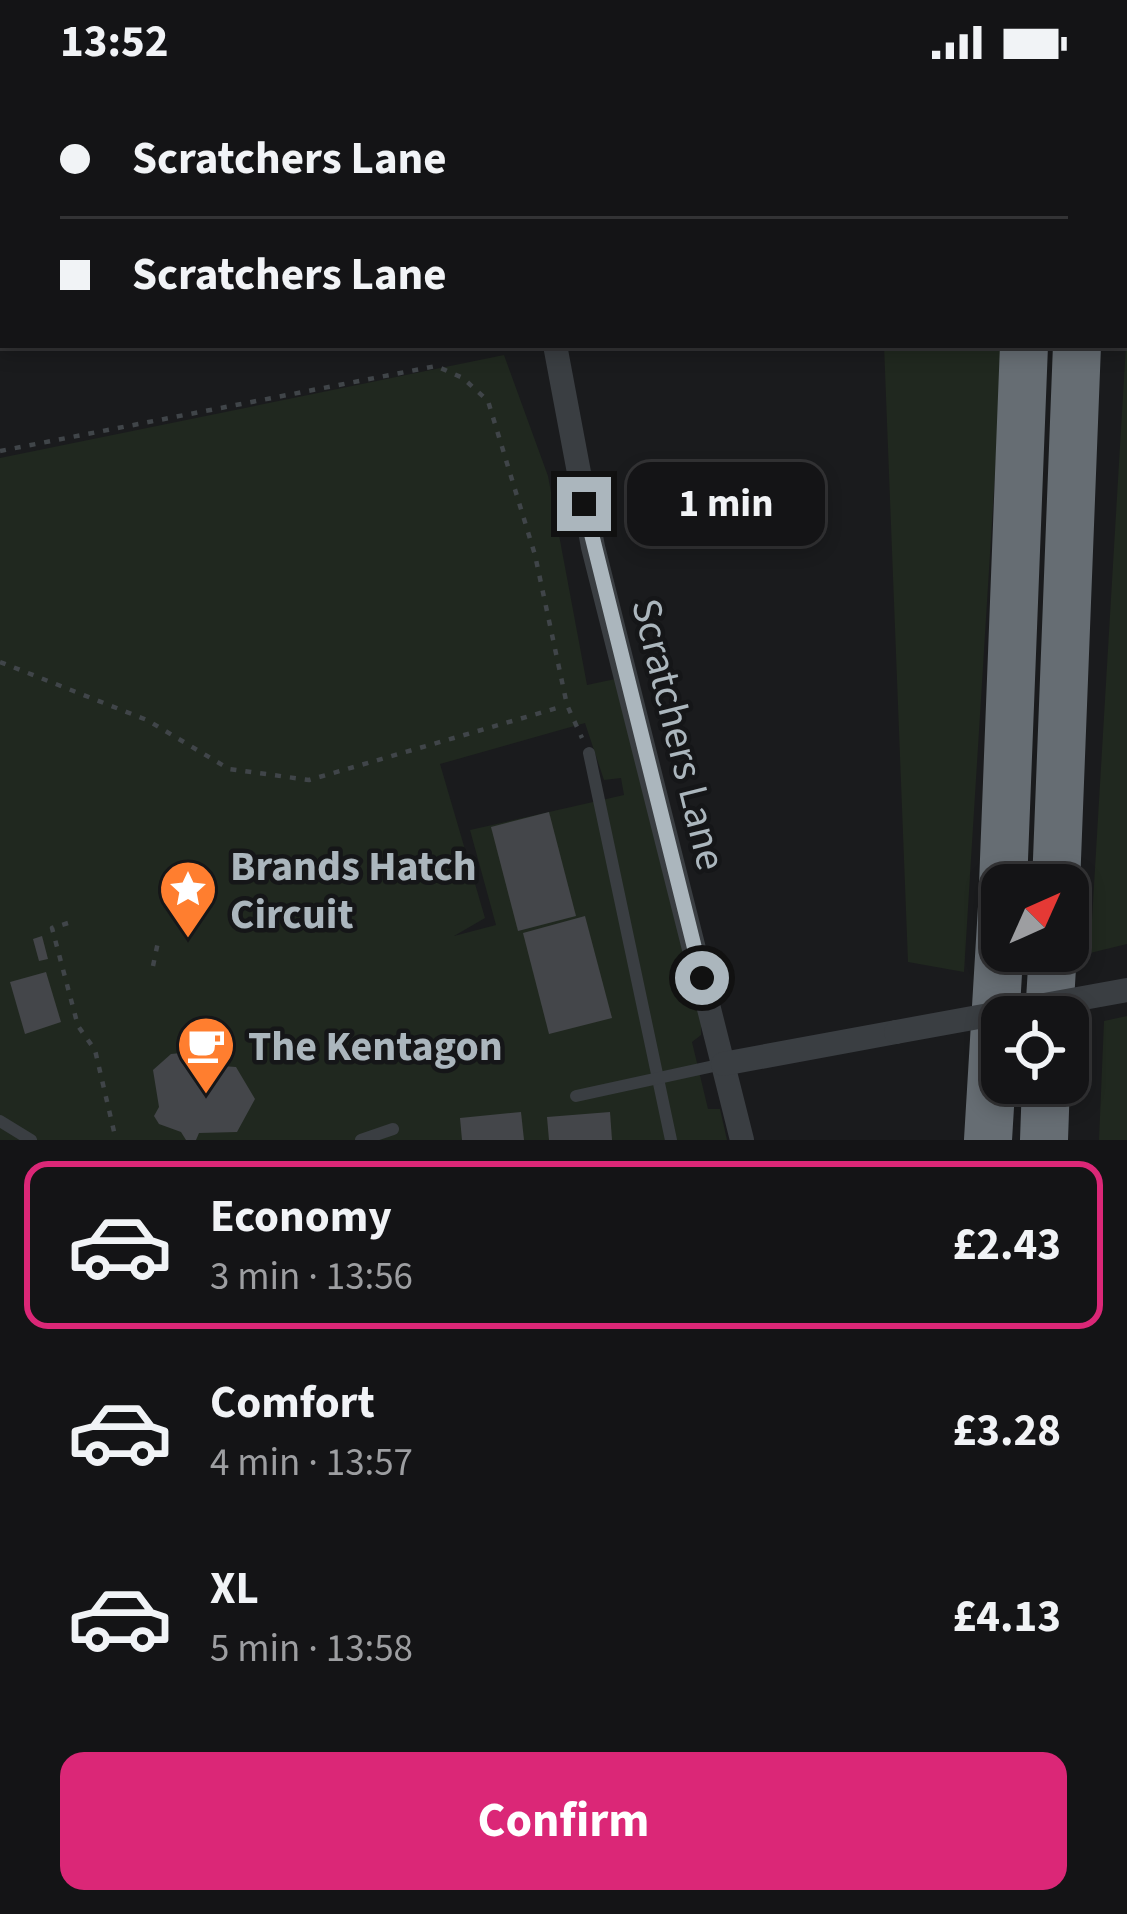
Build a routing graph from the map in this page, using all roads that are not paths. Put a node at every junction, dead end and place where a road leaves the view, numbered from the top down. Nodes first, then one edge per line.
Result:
1 (556, 348) edge
2 (1024, 348) edge
3 (1077, 348) edge
4 (589, 753) road end
5 (1004, 864) edge
6 (1057, 864) edge
7 (998, 972) edge
8 (1127, 990) edge
9 (723, 1064) junction
10 (656, 1081) junction
11 (576, 1096) dead end
12 (1045, 1104) edge
13 (0, 1121) edge
14 (393, 1129) dead end
15 (31, 1140) edge
16 (361, 1140) edge
17 (671, 1140) edge
18 (742, 1140) edge
19 (988, 1140) edge
20 (1044, 1140) edge

1 - 9 street, Scratchers Lane
2 - 5 highway
3 - 6 highway
4 - 10 lane
7 - 19 highway
8 - 9 street, bridge
9 - 10 lane
9 - 18 street, Scratchers Lane
10 - 11 lane
10 - 17 lane
12 - 20 highway
13 - 15 lane
14 - 16 lane

